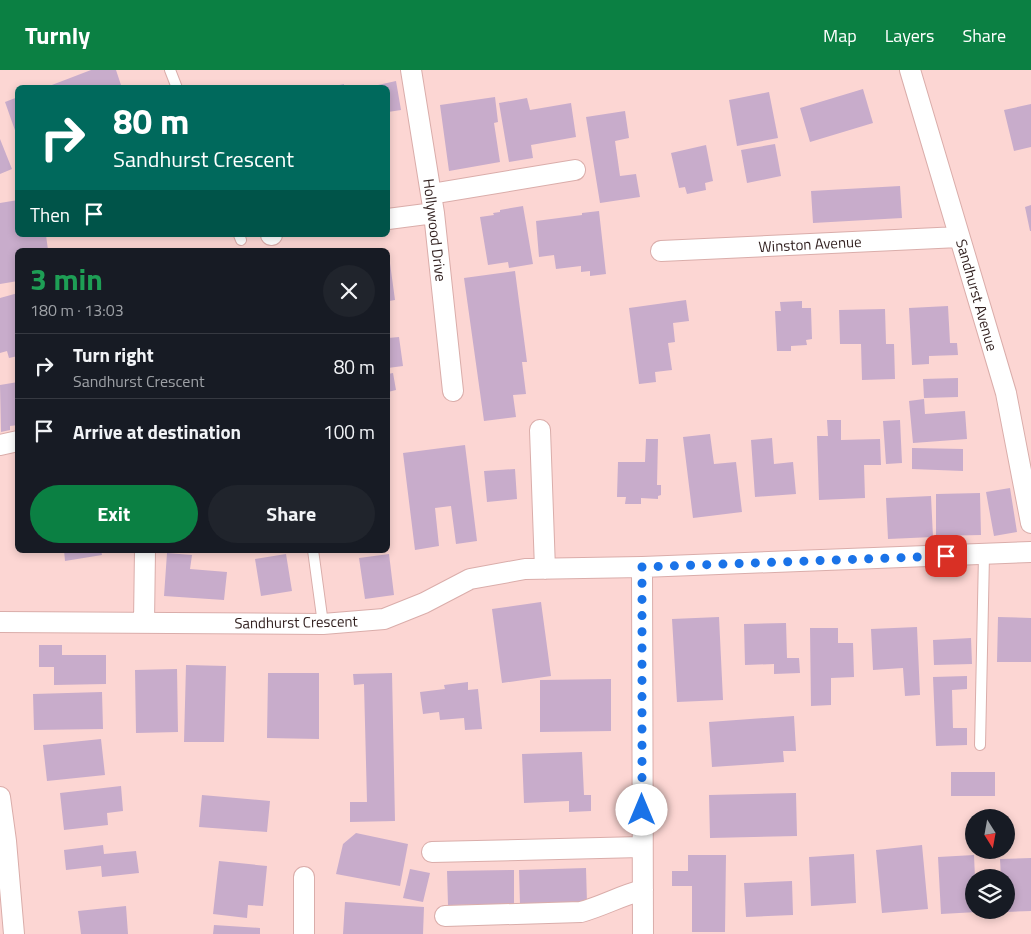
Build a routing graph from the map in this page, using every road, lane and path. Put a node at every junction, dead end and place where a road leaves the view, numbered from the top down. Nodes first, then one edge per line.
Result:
1 (170, 70) edge
2 (411, 70) edge
3 (910, 70) edge
4 (177, 85) edge
5 (575, 170) dead end
6 (432, 203) junction
7 (390, 218) edge
8 (960, 237) junction
9 (661, 251) dead end
10 (453, 391) dead end
11 (540, 430) dead end
12 (15, 442) edge
13 (0, 445) edge
14 (1031, 523) edge
15 (1031, 552) edge
16 (145, 553) edge
17 (314, 553) edge
18 (984, 555) junction
19 (642, 567) junction
20 (545, 568) junction
21 (0, 622) edge
22 (144, 622) junction
23 (323, 624) junction
24 (980, 745) dead end
25 (0, 797) edge
26 (642, 847) junction
27 (432, 852) dead end
28 (304, 877) dead end
29 (643, 890) junction
30 (445, 916) dead end
31 (14, 934) edge
32 (304, 934) edge
33 (643, 934) edge

1 - 4 lane
2 - 6 street, Hollywood Drive
3 - 8 street, Sandhurst Avenue
5 - 6 street
6 - 7 street
6 - 10 street, Hollywood Drive
8 - 9 street, Winston Avenue
8 - 14 street, Sandhurst Avenue
11 - 20 street
12 - 13 street
15 - 18 street, Sandhurst Crescent
16 - 22 street
17 - 23 lane
18 - 19 street, Sandhurst Crescent
18 - 24 lane
19 - 20 street, Sandhurst Crescent
19 - 26 street
20 - 23 street, Sandhurst Crescent
21 - 22 street, Sandhurst Crescent
22 - 23 street, Sandhurst Crescent
25 - 31 street
26 - 27 street
26 - 29 street
28 - 32 street
29 - 30 street
29 - 33 street

